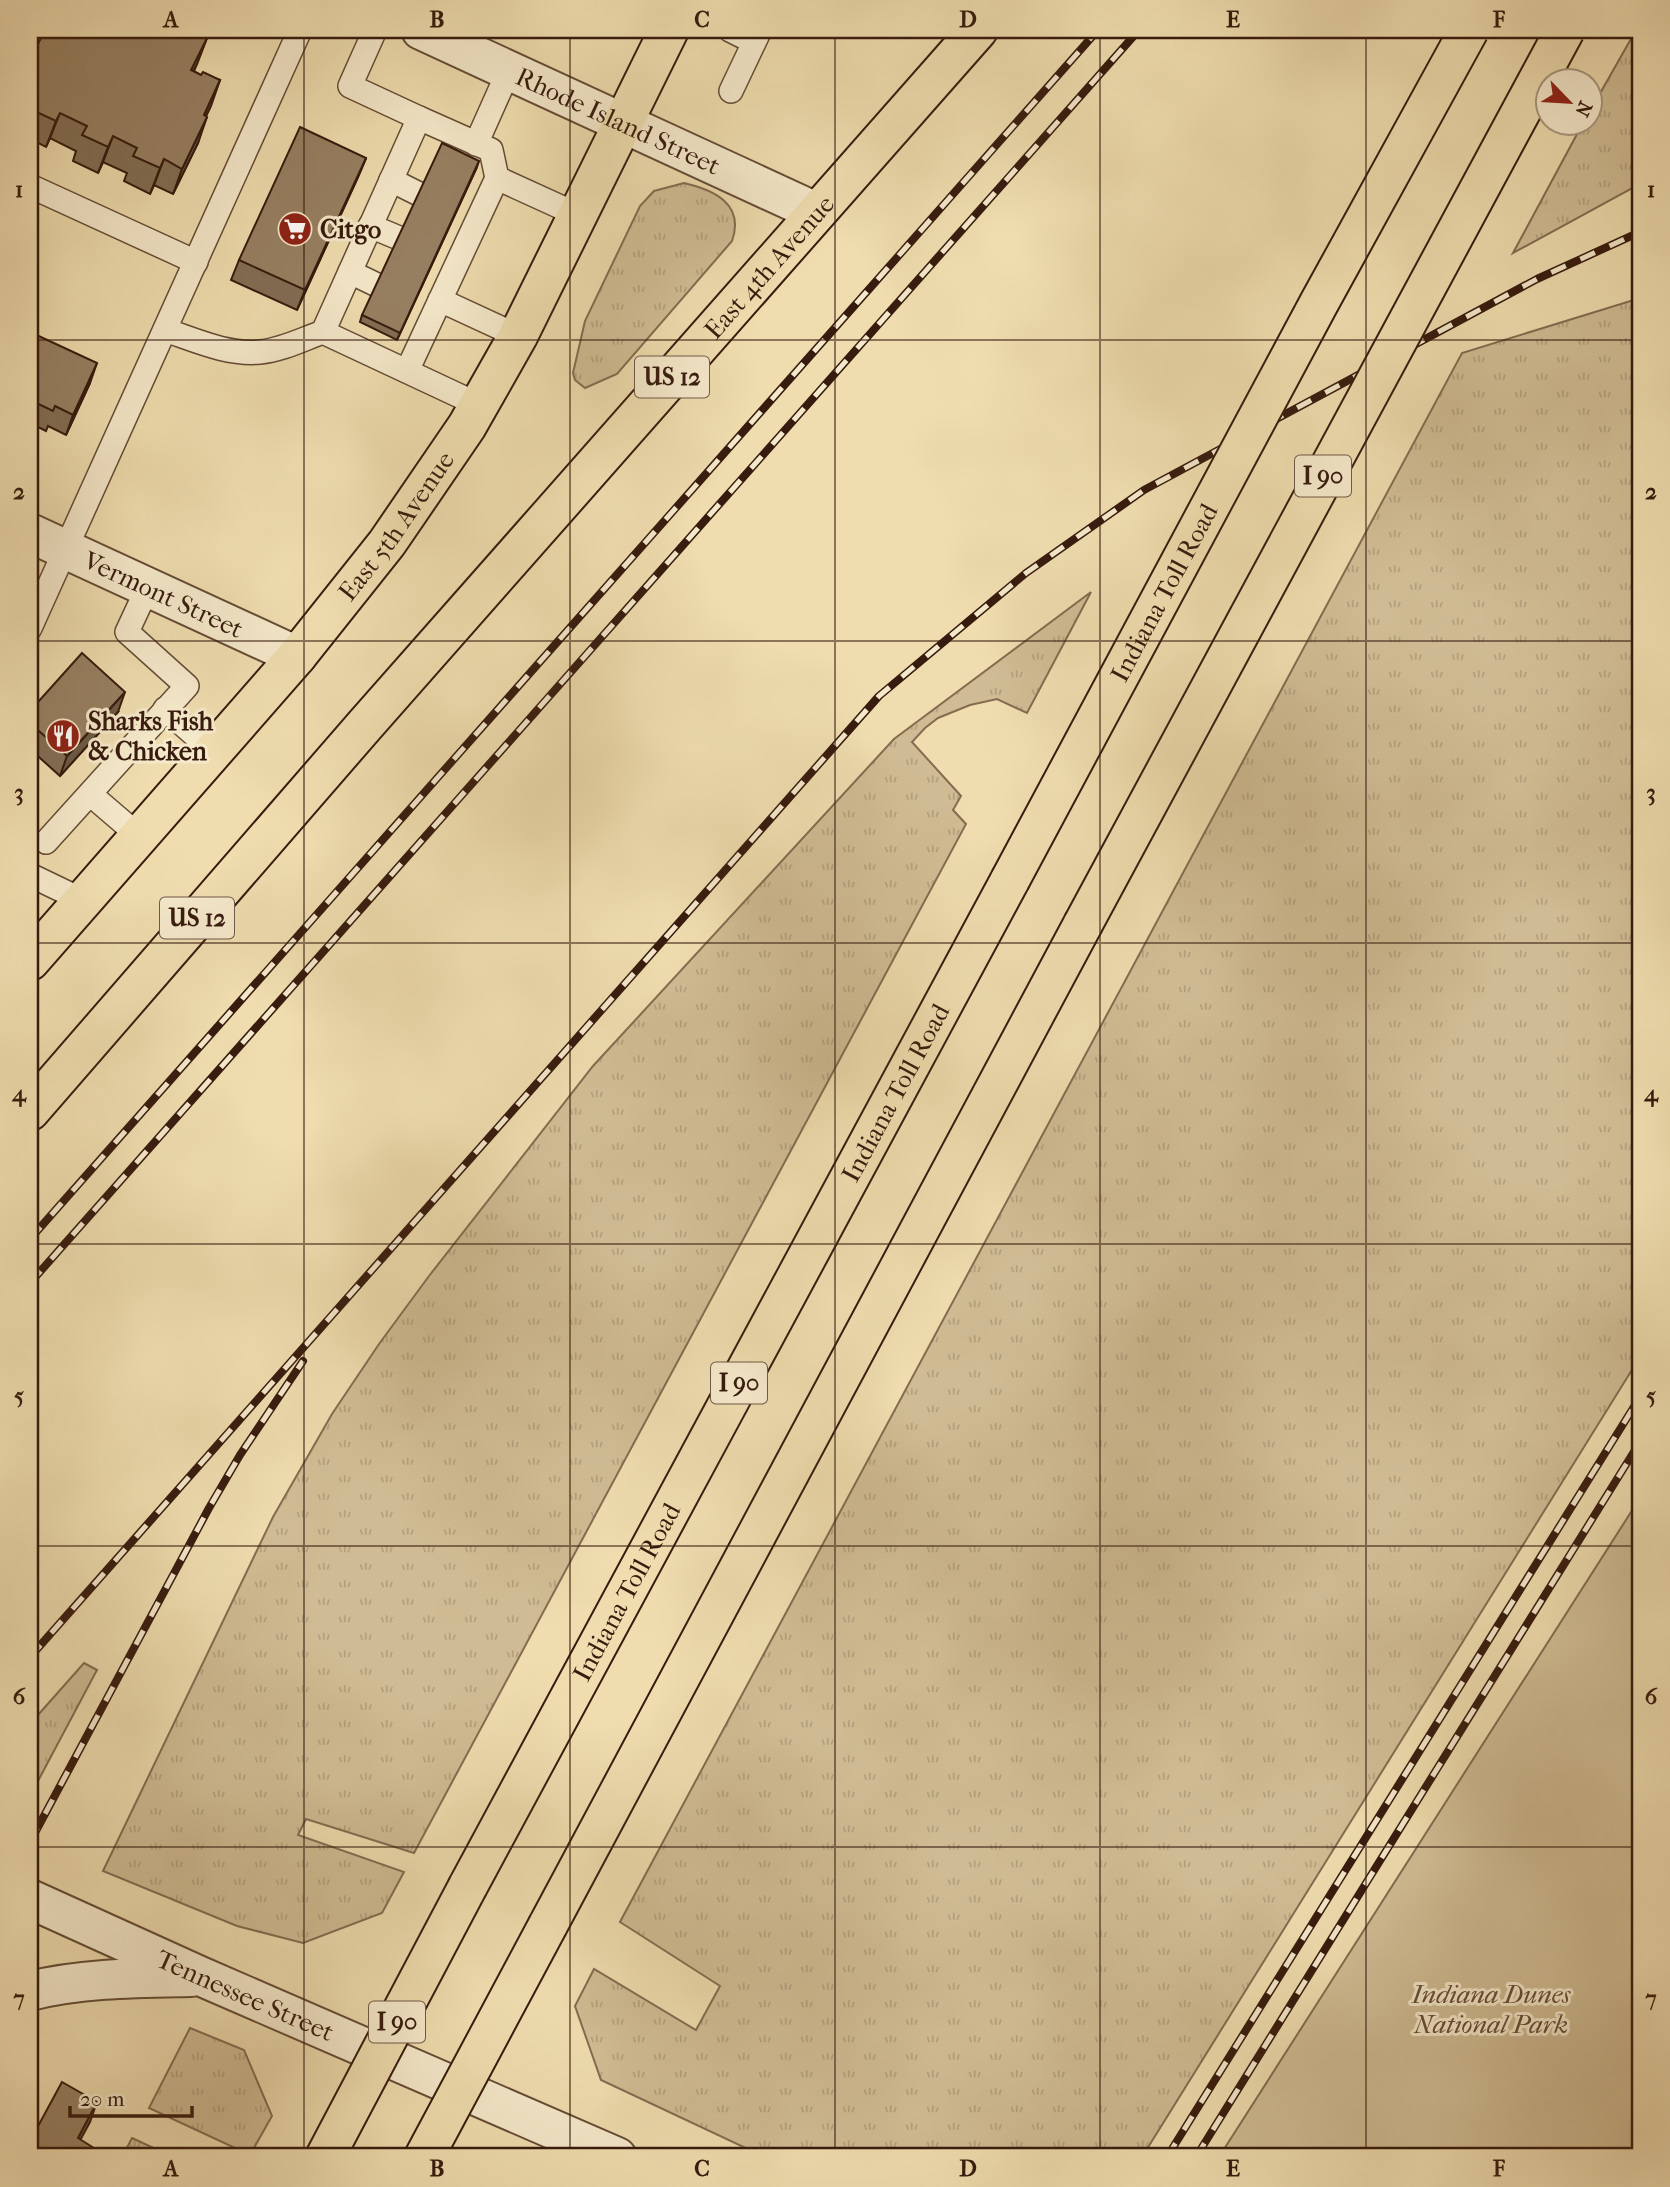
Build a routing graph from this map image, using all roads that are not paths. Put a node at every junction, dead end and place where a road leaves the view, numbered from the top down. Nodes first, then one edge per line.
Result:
1 (300, 30) edge
2 (375, 30) edge
3 (421, 30) edge
4 (669, 30) edge
5 (730, 30) edge
6 (978, 30) edge
7 (1469, 30) edge
8 (1565, 30) edge
9 (757, 36) edge
10 (509, 71) junction
11 (731, 91) dead end
12 (419, 118) junction
13 (624, 124) junction
14 (476, 144) junction
15 (497, 178) junction
16 (391, 180) junction
17 (30, 187) edge
18 (419, 194) edge
19 (816, 212) junction
20 (578, 215) junction
21 (370, 226) junction
22 (399, 238) edge
23 (196, 262) junction
24 (350, 272) junction
25 (377, 285) edge
26 (430, 305) junction
27 (165, 330) junction
28 (323, 332) junction
29 (518, 335) junction
30 (407, 371) junction
31 (479, 405) junction
32 (30, 533) edge
33 (66, 550) junction
34 (148, 587) junction
35 (30, 628) edge
36 (297, 656) junction
37 (166, 709) junction
38 (213, 751) junction
39 (90, 794) junction
40 (139, 836) junction
41 (46, 842) dead end
42 (30, 875) edge
43 (82, 900) junction
44 (30, 961) edge
45 (30, 1111) edge
46 (30, 1899) edge
47 (200, 1976) junction
48 (30, 1991) edge
49 (325, 2157) edge
50 (424, 2157) edge
51 (617, 2157) edge

1 - 23 lane
2 - 12 lane
3 - 10 street, Rhode Island Street
4 - 13 main road, East 5th Avenue
5 - 9 lane
6 - 19 main road, East 4th Avenue / US 12
7 - 49 main road, Indiana Toll Road / I 90, bridge
8 - 50 main road, I 90, bridge
9 - 11 lane
10 - 13 street, Rhode Island Street
10 - 14 lane
12 - 14 lane
12 - 16 lane
13 - 19 street, Rhode Island Street
13 - 20 main road, East 5th Avenue
14 - 15 lane
15 - 20 lane
15 - 26 lane
16 - 18 lane
16 - 21 lane
17 - 23 lane
19 - 45 main road, East 4th Avenue / US 12
20 - 29 main road, East 5th Avenue
21 - 22 lane
21 - 24 lane
23 - 27 lane
24 - 25 lane
24 - 28 lane
26 - 29 lane
26 - 30 lane
27 - 28 lane
27 - 33 lane
28 - 30 lane
29 - 31 main road, East 5th Avenue
30 - 31 lane
31 - 36 main road, East 5th Avenue
32 - 33 street, Vermont Street
33 - 34 street, Vermont Street
33 - 35 lane
34 - 36 street, Vermont Street
34 - 37 lane
36 - 38 main road, East 5th Avenue
37 - 38 lane
37 - 39 lane
38 - 40 main road, East 5th Avenue
39 - 40 lane
39 - 41 lane
40 - 43 main road, East 5th Avenue
42 - 43 lane
43 - 44 main road, East 5th Avenue
46 - 47 street, Tennessee Street
47 - 48 street
47 - 51 street, Tennessee Street

